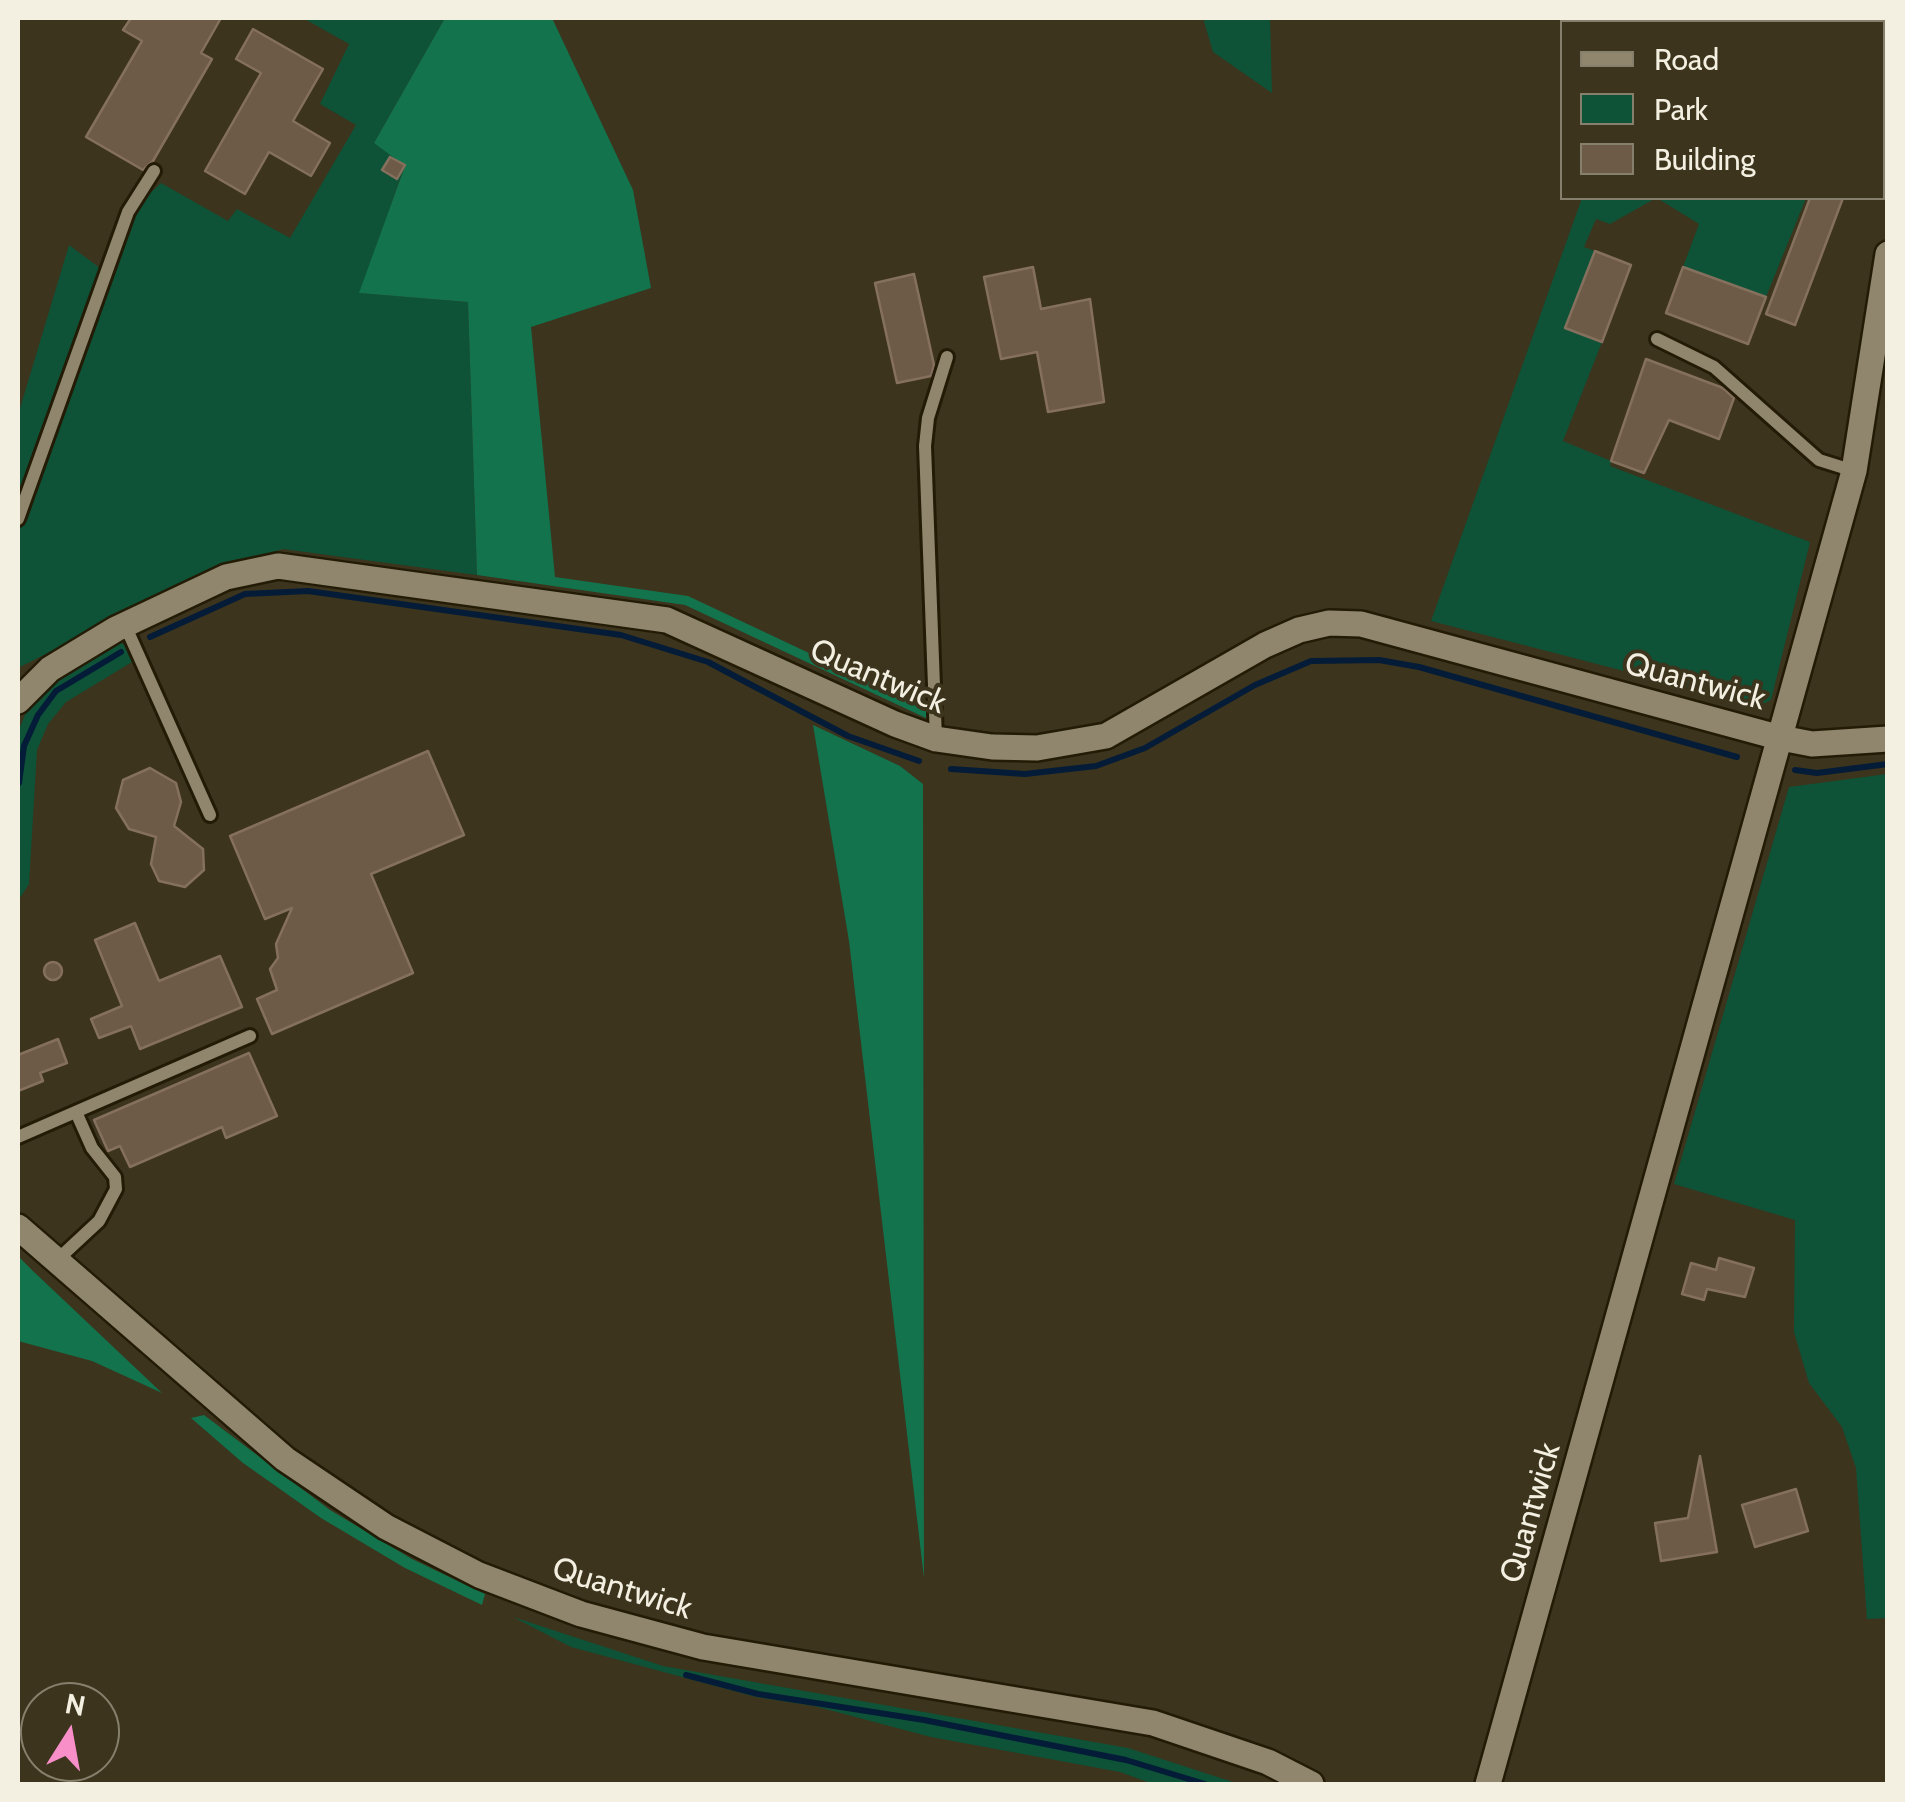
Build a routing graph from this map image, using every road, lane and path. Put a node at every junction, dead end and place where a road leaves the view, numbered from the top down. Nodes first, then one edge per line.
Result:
1 (154, 171) dead end
2 (1888, 254) edge
3 (1657, 340) dead end
4 (946, 357) dead end
5 (1854, 471) junction
6 (18, 519) edge
7 (125, 624) junction
8 (18, 701) edge
9 (1781, 738) junction
10 (936, 739) junction
11 (1888, 739) edge
12 (210, 815) dead end
13 (250, 1036) dead end
14 (76, 1112) junction
15 (18, 1138) edge
16 (18, 1227) edge
17 (56, 1261) junction
18 (1311, 1784) edge
19 (1488, 1784) edge

1 - 6 lane
2 - 5 street, Quantwick
3 - 5 lane
4 - 10 lane
5 - 9 street, Quantwick
7 - 8 street, Quantwick
7 - 10 street, Quantwick
7 - 12 lane
9 - 10 street, Quantwick
9 - 11 street, Quantwick
9 - 19 street, Quantwick
13 - 14 lane
14 - 15 lane
14 - 17 lane
16 - 17 street, Quantwick
17 - 18 street, Quantwick

